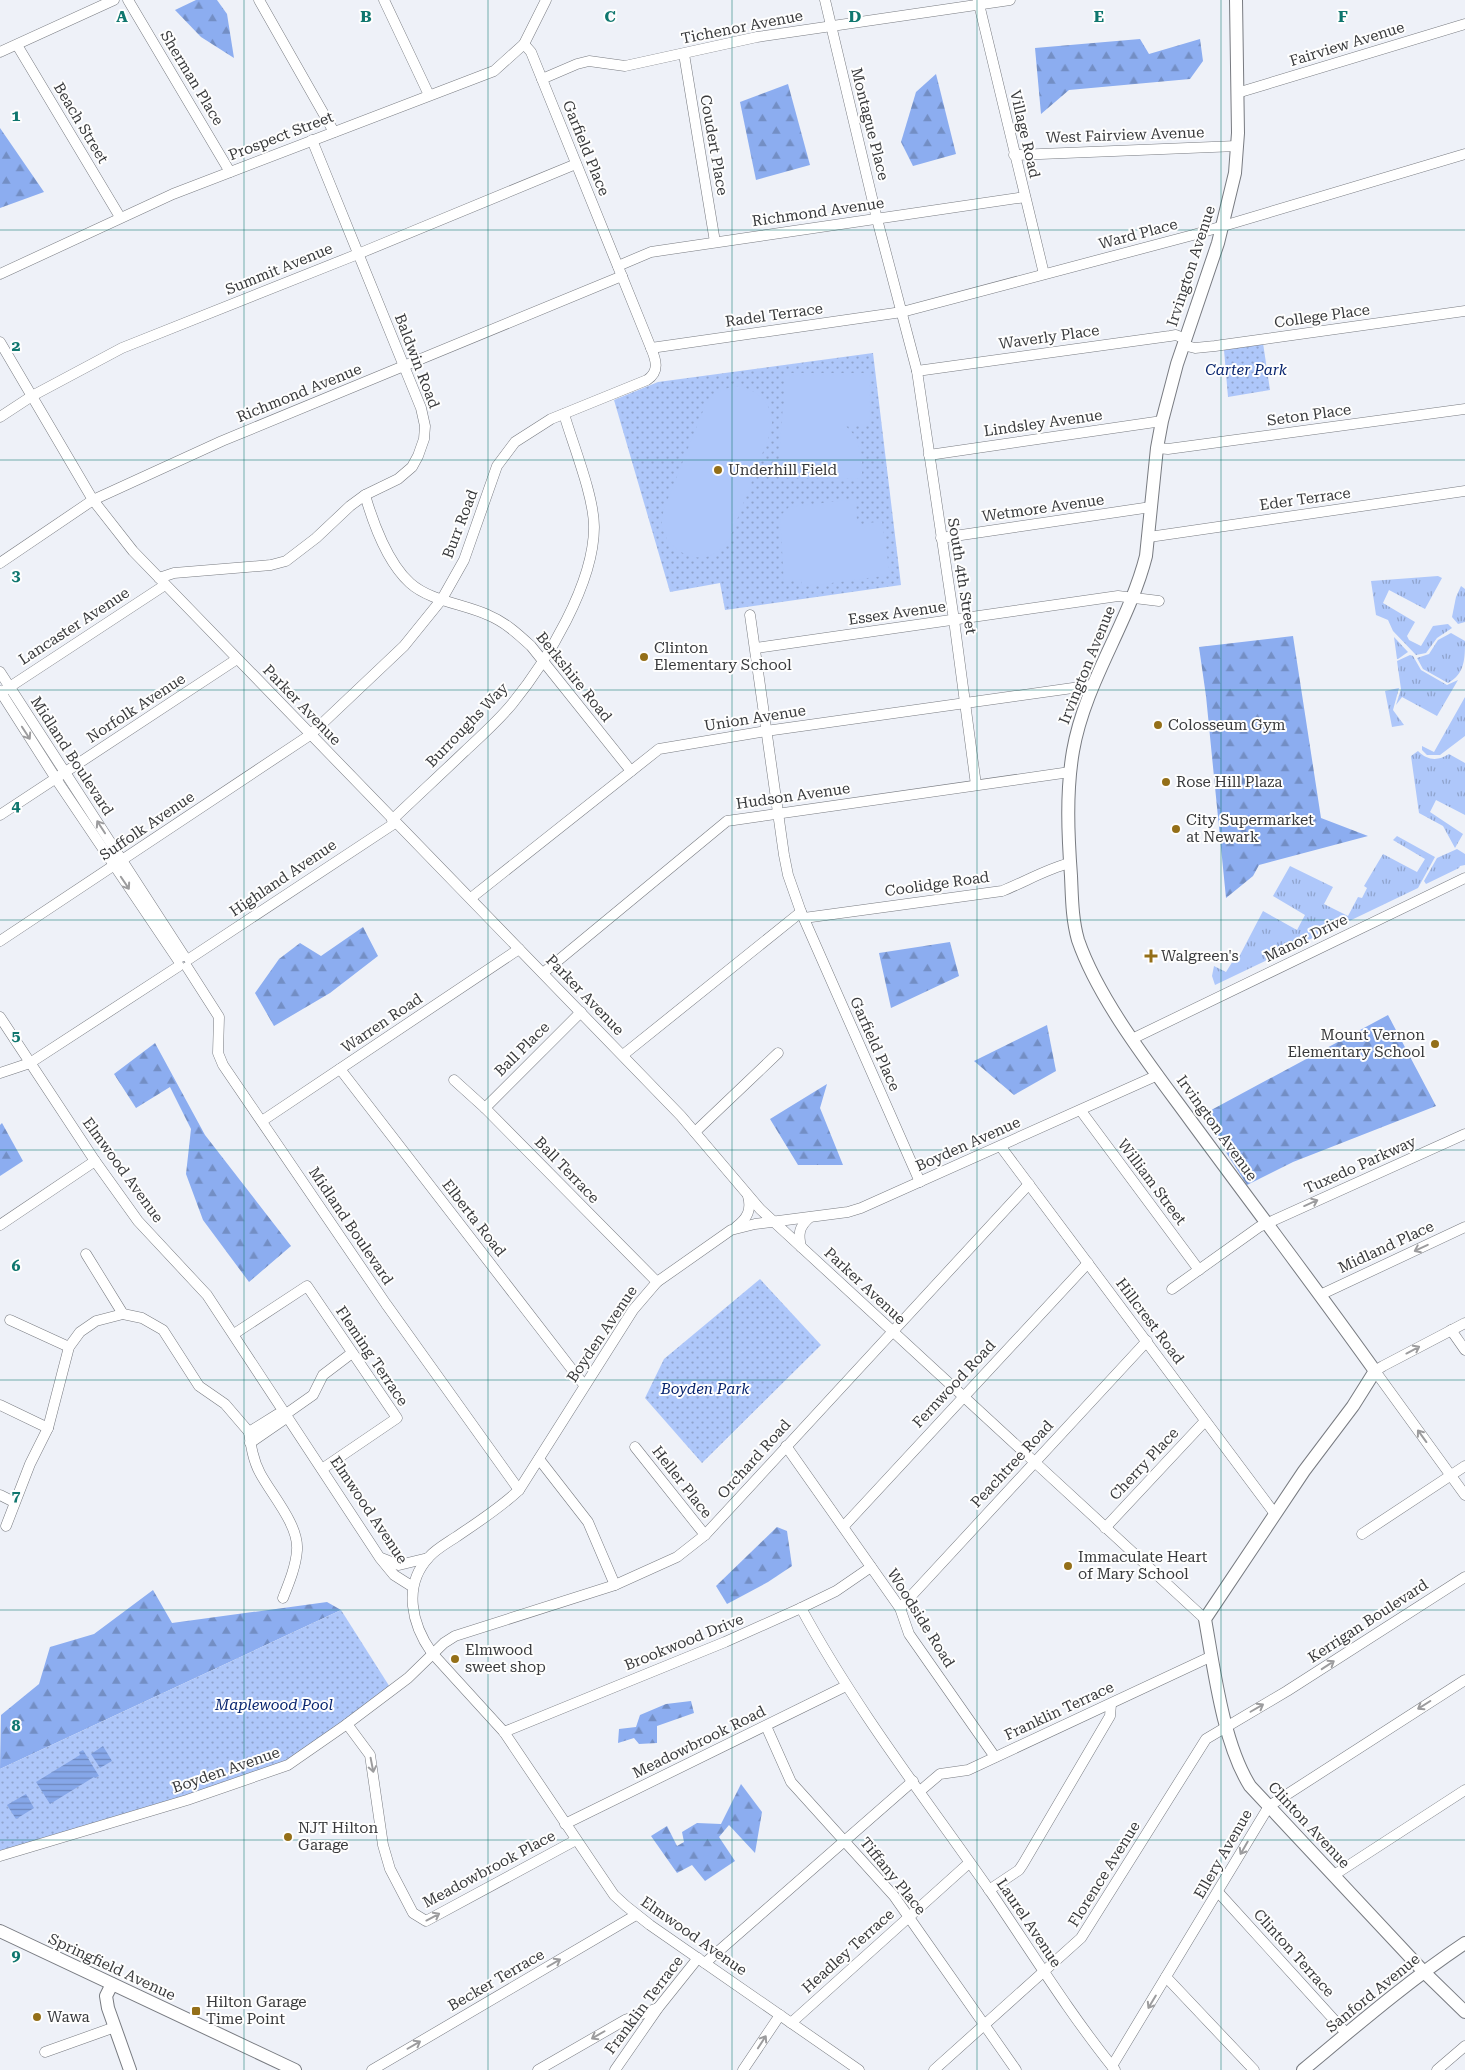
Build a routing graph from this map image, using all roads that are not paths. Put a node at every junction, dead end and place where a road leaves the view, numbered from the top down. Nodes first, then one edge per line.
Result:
1 (114, 0) edge
2 (128, 0) edge
3 (259, 0) edge
4 (384, 0) edge
5 (546, 0) edge
6 (825, 0) edge
7 (1010, 0) edge
8 (1236, 0) edge
9 (979, 2) edge
10 (1465, 24) edge
11 (830, 26) junction
12 (524, 44) junction
13 (17, 45) junction
14 (0, 52) edge
15 (684, 54) junction
16 (542, 79) junction
17 (1237, 93) junction
18 (429, 95) junction
19 (334, 132) junction
20 (312, 140) junction
21 (1236, 146) junction
22 (1014, 155) junction
23 (1465, 155) edge
24 (576, 164) junction
25 (230, 172) junction
26 (1025, 197) junction
27 (120, 218) junction
28 (877, 219) junction
29 (1222, 227) junction
30 (715, 242) junction
31 (358, 254) junction
32 (620, 271) junction
33 (0, 274) edge
34 (1044, 274) junction
35 (1465, 311) edge
36 (902, 312) junction
37 (0, 342) edge
38 (1184, 342) junction
39 (651, 348) junction
40 (656, 361) joint
41 (404, 366) junction
42 (917, 371) junction
43 (32, 396) junction
44 (1465, 409) edge
45 (564, 414) junction
46 (0, 417) edge
47 (1162, 421) junction
48 (1157, 448) junction
49 (929, 455) junction
50 (1465, 491) edge
51 (365, 495) junction
52 (94, 500) junction
53 (1151, 507) junction
54 (1148, 536) junction
55 (941, 538) junction
56 (0, 563) edge
57 (162, 581) junction
58 (1132, 597) junction
59 (442, 599) junction
60 (1158, 601) dead end
61 (750, 615) dead end
62 (954, 620) junction
63 (756, 648) junction
64 (237, 659) junction
65 (542, 660) junction
66 (0, 672) edge
67 (1094, 685) junction
68 (3, 691) edge
69 (964, 704) junction
70 (766, 730) junction
71 (310, 735) junction
72 (631, 771) junction
73 (66, 772) junction
74 (1070, 772) junction
75 (56, 778) junction
76 (976, 786) junction
77 (778, 814) junction
78 (0, 815) edge
79 (393, 821) junction
80 (118, 863) junction
81 (1070, 863) junction
82 (1465, 878) edge
83 (471, 898) junction
84 (802, 915) junction
85 (0, 941) edge
86 (519, 949) junction
87 (183, 962) junction
88 (543, 973) junction
89 (580, 1012) junction
90 (0, 1017) edge
91 (1132, 1039) junction
92 (778, 1053) dead end
93 (623, 1055) junction
94 (30, 1063) junction
95 (340, 1069) junction
96 (0, 1073) edge
97 (1158, 1075) junction
98 (454, 1080) dead end
99 (485, 1108) junction
100 (1081, 1111) junction
101 (262, 1122) junction
102 (695, 1132) junction
103 (1465, 1134) edge
104 (1001, 1147) junction
105 (95, 1160) junction
106 (920, 1182) junction
107 (1029, 1184) junction
108 (748, 1196) junction
109 (809, 1218) junction
110 (774, 1222) junction
111 (1266, 1223) junction
112 (0, 1225) edge
113 (1465, 1227) edge
114 (731, 1230) junction
115 (801, 1247) junction
116 (86, 1254) dead end
117 (1088, 1263) junction
118 (1199, 1270) junction
119 (657, 1282) junction
120 (1172, 1289) dead end
121 (1320, 1295) junction
122 (123, 1314) junction
123 (10, 1320) dead end
124 (1465, 1323) edge
125 (1451, 1330) junction
126 (892, 1331) junction
127 (234, 1334) junction
128 (1147, 1342) junction
129 (69, 1347) junction
130 (1465, 1350) edge
131 (352, 1353) junction
132 (1375, 1371) junction
133 (584, 1385) junction
134 (963, 1396) junction
135 (0, 1405) edge
136 (286, 1414) junction
137 (1205, 1421) junction
138 (48, 1428) junction
139 (249, 1432) junction
140 (250, 1443) junction
141 (786, 1446) junction
142 (635, 1447) dead end
143 (539, 1460) junction
144 (1034, 1462) junction
145 (1465, 1466) edge
146 (322, 1469) junction
147 (1450, 1476) junction
148 (519, 1490) junction
149 (0, 1495) edge
150 (1465, 1495) edge
151 (14, 1502) junction
152 (1275, 1514) junction
153 (6, 1526) dead end
154 (844, 1526) junction
155 (1105, 1528) junction
156 (1362, 1534) dead end
157 (705, 1535) junction
158 (380, 1558) junction
159 (428, 1558) junction
160 (871, 1567) junction
161 (1465, 1577) edge
162 (615, 1585) junction
163 (413, 1586) junction
164 (283, 1598) dead end
165 (801, 1608) junction
166 (900, 1608) junction
167 (1206, 1619) junction
168 (432, 1653) junction
169 (1212, 1656) junction
170 (1465, 1680) edge
171 (846, 1686) junction
172 (1287, 1691) joint
173 (1111, 1704) junction
174 (347, 1724) junction
175 (766, 1726) junction
176 (1227, 1726) junction
177 (504, 1732) junction
178 (995, 1757) junction
179 (913, 1781) junction
180 (1465, 1790) edge
181 (920, 1791) junction
182 (1269, 1806) junction
183 (565, 1824) junction
184 (576, 1840) junction
185 (844, 1841) junction
186 (0, 1856) edge
187 (970, 1863) junction
188 (1334, 1875) junction
189 (989, 1890) junction
190 (1218, 1892) junction
191 (636, 1915) junction
192 (908, 1917) junction
193 (0, 1931) edge
194 (0, 1938) edge
195 (1465, 1943) edge
196 (24, 1944) junction
197 (702, 1960) junction
198 (1424, 1972) junction
199 (1044, 1973) junction
200 (1166, 1978) junction
201 (112, 1984) junction
202 (658, 2008) junction
203 (1465, 2012) edge
204 (780, 2015) junction
205 (791, 2022) junction
206 (984, 2026) junction
207 (115, 2027) junction
208 (1347, 2034) junction
209 (1465, 2046) edge
210 (45, 2052) dead end
211 (1114, 2068) edge
212 (130, 2070) edge
213 (295, 2070) edge
214 (372, 2070) edge
215 (538, 2070) edge
216 (614, 2070) edge
217 (744, 2070) edge
218 (859, 2070) edge
219 (934, 2070) edge
220 (1016, 2070) edge
221 (1254, 2070) edge
222 (1303, 2070) edge
223 (1437, 2070) edge

1 - 13 street
2 - 25 street, Sherman Place
3 - 19 street
4 - 18 street
5 - 12 street, Prospect Street
6 - 11 street, Montague Place
7 - 9 street, Tichenor Avenue
8 - 17 main road, Irvington Avenue
9 - 11 street, Tichenor Avenue
9 - 22 street, Village Road
10 - 17 street, Fairview Avenue
11 - 15 street, Tichenor Avenue
11 - 28 street, Montague Place
12 - 16 street, Garfield Place
12 - 18 street, Prospect Street
13 - 14 street
13 - 27 street, Beach Street
15 - 16 street, Tichenor Avenue
15 - 30 street, Coudert Place
16 - 24 street, Garfield Place
17 - 21 main road, Irvington Avenue
18 - 19 street, Prospect Street
19 - 20 street, Prospect Street
20 - 25 street, Prospect Street
20 - 31 street, Baldwin Road
21 - 22 street, West Fairview Avenue
21 - 29 main road, Irvington Avenue
22 - 26 street, Village Road
23 - 29 street, Ward Place
24 - 31 street, Summit Avenue
24 - 32 street, Garfield Place
25 - 27 street, Prospect Street
26 - 28 street, Richmond Avenue
26 - 34 street, Village Road
27 - 33 street, Prospect Street
28 - 30 street, Richmond Avenue
28 - 36 street, Montague Place
29 - 34 street, Ward Place
29 - 38 main road, Irvington Avenue
30 - 32 street, Richmond Avenue
31 - 41 street, Baldwin Road
31 - 43 street, Summit Avenue
32 - 39 street, Garfield Place
32 - 41 street, Richmond Avenue
34 - 36 street, Ward Place
35 - 38 street, College Place
36 - 39 street, Radel Terrace
36 - 42 street, Montague Place
37 - 43 street, Parker Avenue
38 - 42 street, Waverly Place
38 - 47 main road, Irvington Avenue
39 - 40 street, Garfield Place
40 - 45 street, Burr Road
41 - 51 street, Baldwin Road
41 - 52 street, Richmond Avenue
42 - 49 street, South 4th Street
43 - 46 street, Summit Avenue
43 - 52 street, Parker Avenue
44 - 48 street, Seton Place
45 - 59 street, Burr Road
45 - 65 street, Burroughs Way
47 - 48 main road, Irvington Avenue
47 - 49 street, Lindsley Avenue
48 - 53 main road, Irvington Avenue
49 - 55 street, South 4th Street
50 - 54 street, Eder Terrace
51 - 57 street, Baldwin Road
51 - 59 street, Berkshire Road
52 - 56 street, Richmond Avenue
52 - 57 street, Parker Avenue
53 - 54 main road, Irvington Avenue
53 - 55 street, Wetmore Avenue
54 - 58 main road, Irvington Avenue
55 - 62 street, South 4th Street
57 - 64 street, Parker Avenue
57 - 68 street, Lancaster Avenue
58 - 60 street, Irvington Avenue
58 - 62 street, Essex Avenue
58 - 67 main road, Irvington Avenue
59 - 65 street, Berkshire Road
59 - 71 street, Burr Road
61 - 63 street, Garfield Place
62 - 63 street, Essex Avenue
62 - 69 street, South 4th Street
63 - 70 street, Garfield Place
64 - 71 street, Parker Avenue
64 - 73 street, Norfolk Avenue
65 - 72 street, Berkshire Road
65 - 79 street, Burroughs Way
66 - 68 street, Midland Boulevard
67 - 69 street, Union Avenue
67 - 74 main road, Irvington Avenue
68 - 73 street, Midland Boulevard
68 -> 75 street, Midland Boulevard
69 - 70 street, Union Avenue
69 - 76 street, South 4th Street
70 - 72 street, Union Avenue
70 - 77 street, Garfield Place
71 - 79 street, Parker Avenue
71 - 80 street, Suffolk Avenue
72 - 83 street, Union Avenue
73 - 75 street, Norfolk Avenue
80 -> 73 street, Midland Boulevard
74 - 76 street, Hudson Avenue
74 - 81 main road, Irvington Avenue
75 - 78 street, Norfolk Avenue
75 - 80 street, Midland Boulevard
76 - 77 street, Hudson Avenue
77 - 84 street, Garfield Place
77 - 88 street, Hudson Avenue
79 - 83 street, Parker Avenue
79 - 87 street, Highland Avenue
80 - 85 street, Suffolk Avenue
80 - 87 street, Midland Boulevard
81 - 84 street, Coolidge Road
81 - 91 main road, Irvington Avenue
82 - 91 street, Manor Drive
83 - 86 street, Parker Avenue
84 - 93 street
84 - 106 street, Garfield Place
86 - 88 street, Parker Avenue
86 - 95 street, Warren Road
87 - 94 street, Highland Avenue
87 - 101 street, Midland Boulevard
88 - 89 street, Parker Avenue
89 - 93 street, Parker Avenue
89 - 99 street, Ball Place
90 - 94 street, Elmwood Avenue
91 - 97 main road, Irvington Avenue
92 - 102 street
93 - 102 street, Parker Avenue
94 - 96 street, Highland Avenue
94 - 105 street, Elmwood Avenue
95 - 101 street, Warren Road
95 - 133 street, Elberta Road
97 - 100 street, Boyden Avenue
97 - 111 main road, Irvington Avenue
98 - 99 street, Ball Terrace
99 - 119 street, Ball Terrace
100 - 104 street, Boyden Avenue
100 - 118 street, William Street
101 - 148 street, Midland Boulevard
102 - 108 street, Parker Avenue
111 -> 103 street, Tuxedo Parkway
104 - 106 street, Boyden Avenue
104 - 107 street, Hillcrest Road
105 - 112 street
105 - 127 street, Elmwood Avenue
106 - 109 street, Boyden Avenue
107 - 117 street, Hillcrest Road
107 - 126 street, Orchard Road
108 - 110 street, Parker Avenue
108 - 114 street
109 - 110 street, Boyden Avenue
109 - 115 street
110 - 114 street, Boyden Avenue
110 - 115 street, Parker Avenue
111 - 118 street, Tuxedo Parkway
111 - 121 main road, Irvington Avenue
113 -> 121 street, Midland Place
114 - 119 street, Boyden Avenue
115 - 126 street, Parker Avenue
116 - 122 street
117 - 128 street, Hillcrest Road
117 - 134 street, Fernwood Road
118 - 120 street, Tuxedo Parkway
119 - 133 street, Boyden Avenue
121 - 132 main road, Irvington Avenue
122 - 129 street
122 - 139 street
123 - 129 street
124 - 125 street
125 - 130 street
132 -> 125 street
126 - 134 street, Parker Avenue
126 - 141 street, Orchard Road
127 - 131 street, Fleming Terrace
127 - 136 street, Elmwood Avenue
128 - 137 street, Hillcrest Road
128 - 144 street, Peachtree Road
129 - 138 street
131 - 136 street
131 - 146 street, Fleming Terrace
147 -> 132 street
132 - 152 main road
133 - 143 street, Boyden Avenue
134 - 144 street, Parker Avenue
134 - 154 street, Fernwood Road
135 - 138 street
136 - 139 street
136 - 140 street
136 - 146 street, Elmwood Avenue
137 - 152 street, Hillcrest Road
137 - 155 street, Cherry Place
138 - 151 street
139 - 140 street
140 - 164 street
141 - 154 street, Woodside Road
141 - 157 street, Orchard Road
142 - 157 street, Heller Place
143 - 148 street, Boyden Avenue
143 - 162 street
144 - 155 street, Parker Avenue
144 - 166 street, Peachtree Road
145 - 147 street
146 - 158 street, Elmwood Avenue
147 - 150 street
147 - 156 street
148 - 159 street, Boyden Avenue
149 - 151 street
151 - 153 street
152 - 167 main road
154 - 160 street, Woodside Road
155 - 167 street, Parker Avenue
157 - 162 street, Orchard Road
158 - 159 street
158 - 163 street, Elmwood Avenue
159 - 163 street, Boyden Avenue
160 - 165 street, Brookwood Drive
160 - 166 street, Woodside Road
172 -> 161 street, Kerrigan Boulevard
162 - 168 street, Orchard Road
163 - 168 street, Elmwood Avenue
165 - 171 street
165 - 177 street, Brookwood Drive
166 - 178 street, Woodside Road
167 - 169 main road, Clinton Avenue
168 - 174 street, Boyden Avenue
168 - 177 street, Elmwood Avenue
169 - 173 street, Franklin Terrace
169 - 176 main road, Clinton Avenue
170 -> 182 street, Ellery Avenue
171 - 175 street, Meadowbrook Road
171 - 179 street
176 -> 172 street, Florence Avenue
173 - 178 street, Franklin Terrace
173 - 189 street
174 -> 184 street, Meadowbrook Place
174 - 186 street, Boyden Avenue
175 - 183 street, Meadowbrook Road
175 - 185 street, Tiffany Place
176 - 182 main road, Clinton Avenue
176 - 199 street, Florence Avenue
177 - 183 street, Elmwood Avenue
178 - 181 street, Franklin Terrace
179 - 181 street, Laurel Avenue
179 - 185 street, Franklin Terrace
180 - 188 street
181 - 187 street, Laurel Avenue
182 - 188 main road, Clinton Avenue
182 -> 190 street, Ellery Avenue
183 - 184 street, Elmwood Avenue
184 - 191 street, Elmwood Avenue
185 - 192 street, Tiffany Place
185 - 197 street, Franklin Terrace
187 - 189 street, Laurel Avenue
187 - 192 street, Headley Terrace
188 - 198 main road, Clinton Avenue
189 - 199 street, Laurel Avenue
190 - 200 street, Ellery Avenue
190 - 208 street, Clinton Terrace
191 - 197 street, Elmwood Avenue
214 -> 191 street, Becker Terrace
192 - 205 street, Headley Terrace
192 - 206 street, Tiffany Place
193 - 196 main road, Springfield Avenue
194 - 196 main road, Springfield Avenue
195 - 198 main road, Sanford Avenue
196 - 201 main road, Springfield Avenue
197 - 202 street, Franklin Terrace
197 - 204 street, Elmwood Avenue
198 - 203 main road, Clinton Avenue
198 - 208 main road, Sanford Avenue
199 - 206 street, Florence Avenue
199 - 211 street, Laurel Avenue
200 -> 211 street, Ellery Avenue
200 - 221 street
201 - 207 main road
201 - 213 main road, Springfield Avenue
202 -> 215 street
202 - 216 street, Franklin Terrace
204 - 205 street, Elmwood Avenue
217 -> 204 street
205 - 218 street, Elmwood Avenue
206 - 219 street, Florence Avenue
206 - 220 street, Tiffany Place
207 - 210 street
207 - 212 main road
208 - 222 main road, Sanford Avenue
209 - 223 street

